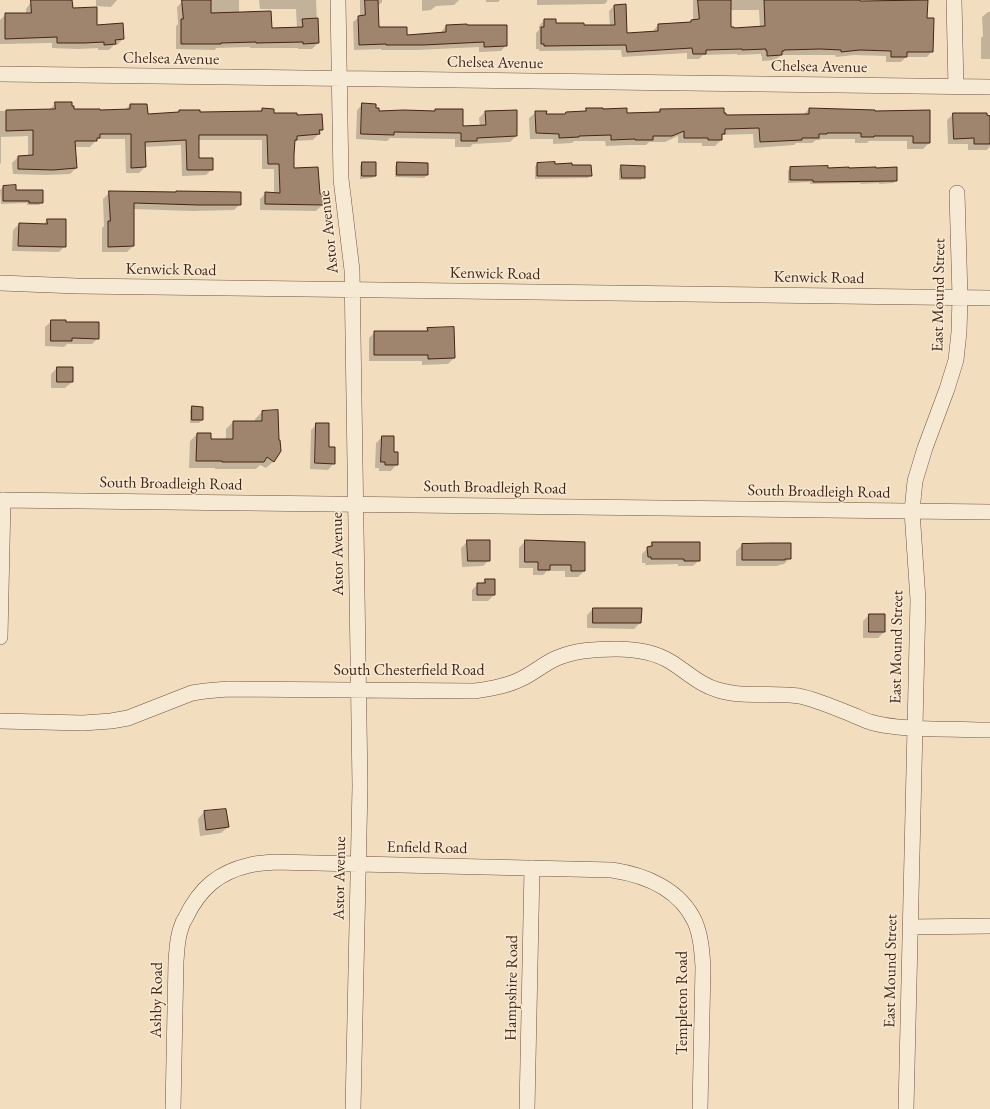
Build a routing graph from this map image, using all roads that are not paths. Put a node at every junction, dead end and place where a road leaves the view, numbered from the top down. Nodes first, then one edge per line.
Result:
1 (338, 0) edge
2 (954, 0) edge
3 (0, 74) edge
4 (340, 79) junction
5 (956, 87) junction
6 (990, 87) edge
7 (958, 193) dead end
8 (0, 283) edge
9 (352, 290) junction
10 (960, 298) junction
11 (990, 298) edge
12 (1, 500) edge
13 (356, 505) junction
14 (912, 511) junction
15 (990, 512) edge
16 (0, 637) edge
17 (358, 690) junction
18 (0, 721) edge
19 (914, 728) junction
20 (990, 730) edge
21 (358, 864) junction
22 (532, 868) junction
23 (663, 887) joint
24 (197, 897) joint
25 (990, 926) edge
26 (910, 927) junction
27 (173, 1109) edge
28 (353, 1109) edge
29 (527, 1109) edge
30 (700, 1109) edge
31 (906, 1109) edge

1 - 4 street, Astor Avenue
2 - 5 street
3 - 4 street, Chelsea Avenue
4 - 5 street, Chelsea Avenue
4 - 9 street, Astor Avenue
5 - 6 street, Chelsea Avenue
7 - 10 street, East Mound Street
8 - 9 street, Kenwick Road
9 - 10 street, Kenwick Road
9 - 13 street, Astor Avenue
10 - 11 street, Kenwick Road
10 - 14 street, East Mound Street
12 - 13 street, South Broadleigh Road
12 - 16 street
13 - 14 street, South Broadleigh Road
13 - 17 street, Astor Avenue
14 - 15 street, South Broadleigh Road
14 - 19 street, East Mound Street
17 - 18 street, South Chesterfield Road
17 - 19 street, South Chesterfield Road
17 - 21 street, Astor Avenue
19 - 20 street, South Chesterfield Road
19 - 26 street, East Mound Street
21 - 22 street, Enfield Road
21 - 24 street, Enfield Road
21 - 28 street, Astor Avenue
22 - 23 street, Enfield Road
22 - 29 street, Hampshire Road
23 - 30 street, Templeton Road
24 - 27 street, Ashby Road
25 - 26 street
26 - 31 street, East Mound Street

